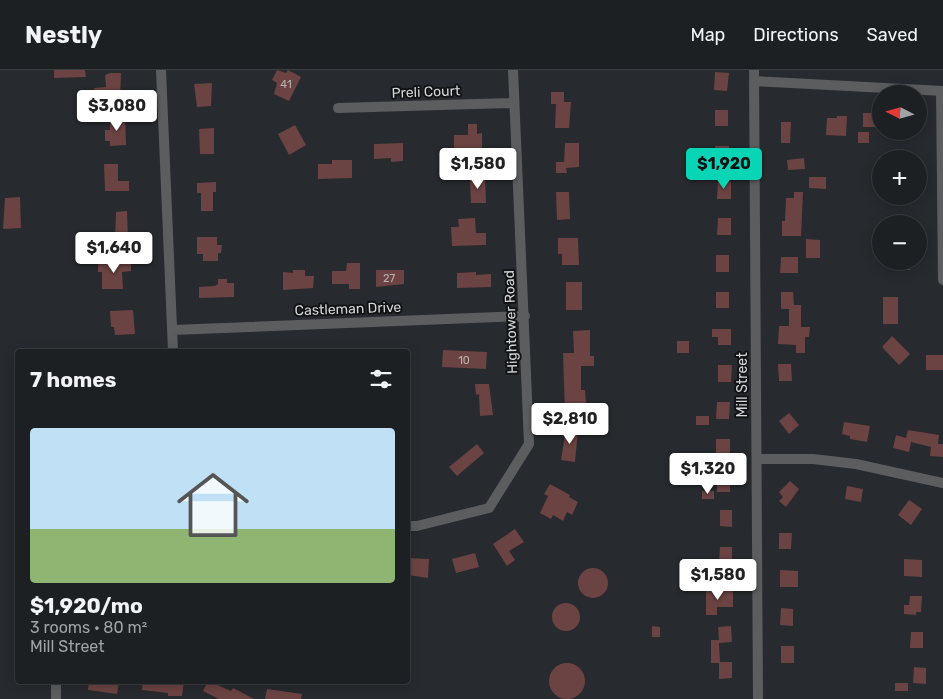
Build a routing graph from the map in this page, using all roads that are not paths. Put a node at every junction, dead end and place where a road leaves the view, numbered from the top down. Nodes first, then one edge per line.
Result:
1 (161, 70) edge
2 (513, 70) edge
3 (754, 75) edge
4 (942, 91) edge
5 (514, 103) junction
6 (338, 108) dead end
7 (943, 280) edge
8 (525, 316) junction
9 (172, 330) junction
10 (173, 349) edge
11 (756, 459) junction
12 (943, 483) edge
13 (410, 526) edge
14 (56, 684) edge
15 (56, 699) edge
16 (758, 699) edge

1 - 9 street
2 - 5 street, Hightower Road
3 - 4 street
3 - 11 street, Mill Street
4 - 7 street
5 - 6 street, Preli Court
5 - 8 street, Hightower Road
8 - 9 street, Castleman Drive
8 - 13 street, Hightower Road
9 - 10 street
11 - 12 street
11 - 16 street, Mill Street
14 - 15 street

